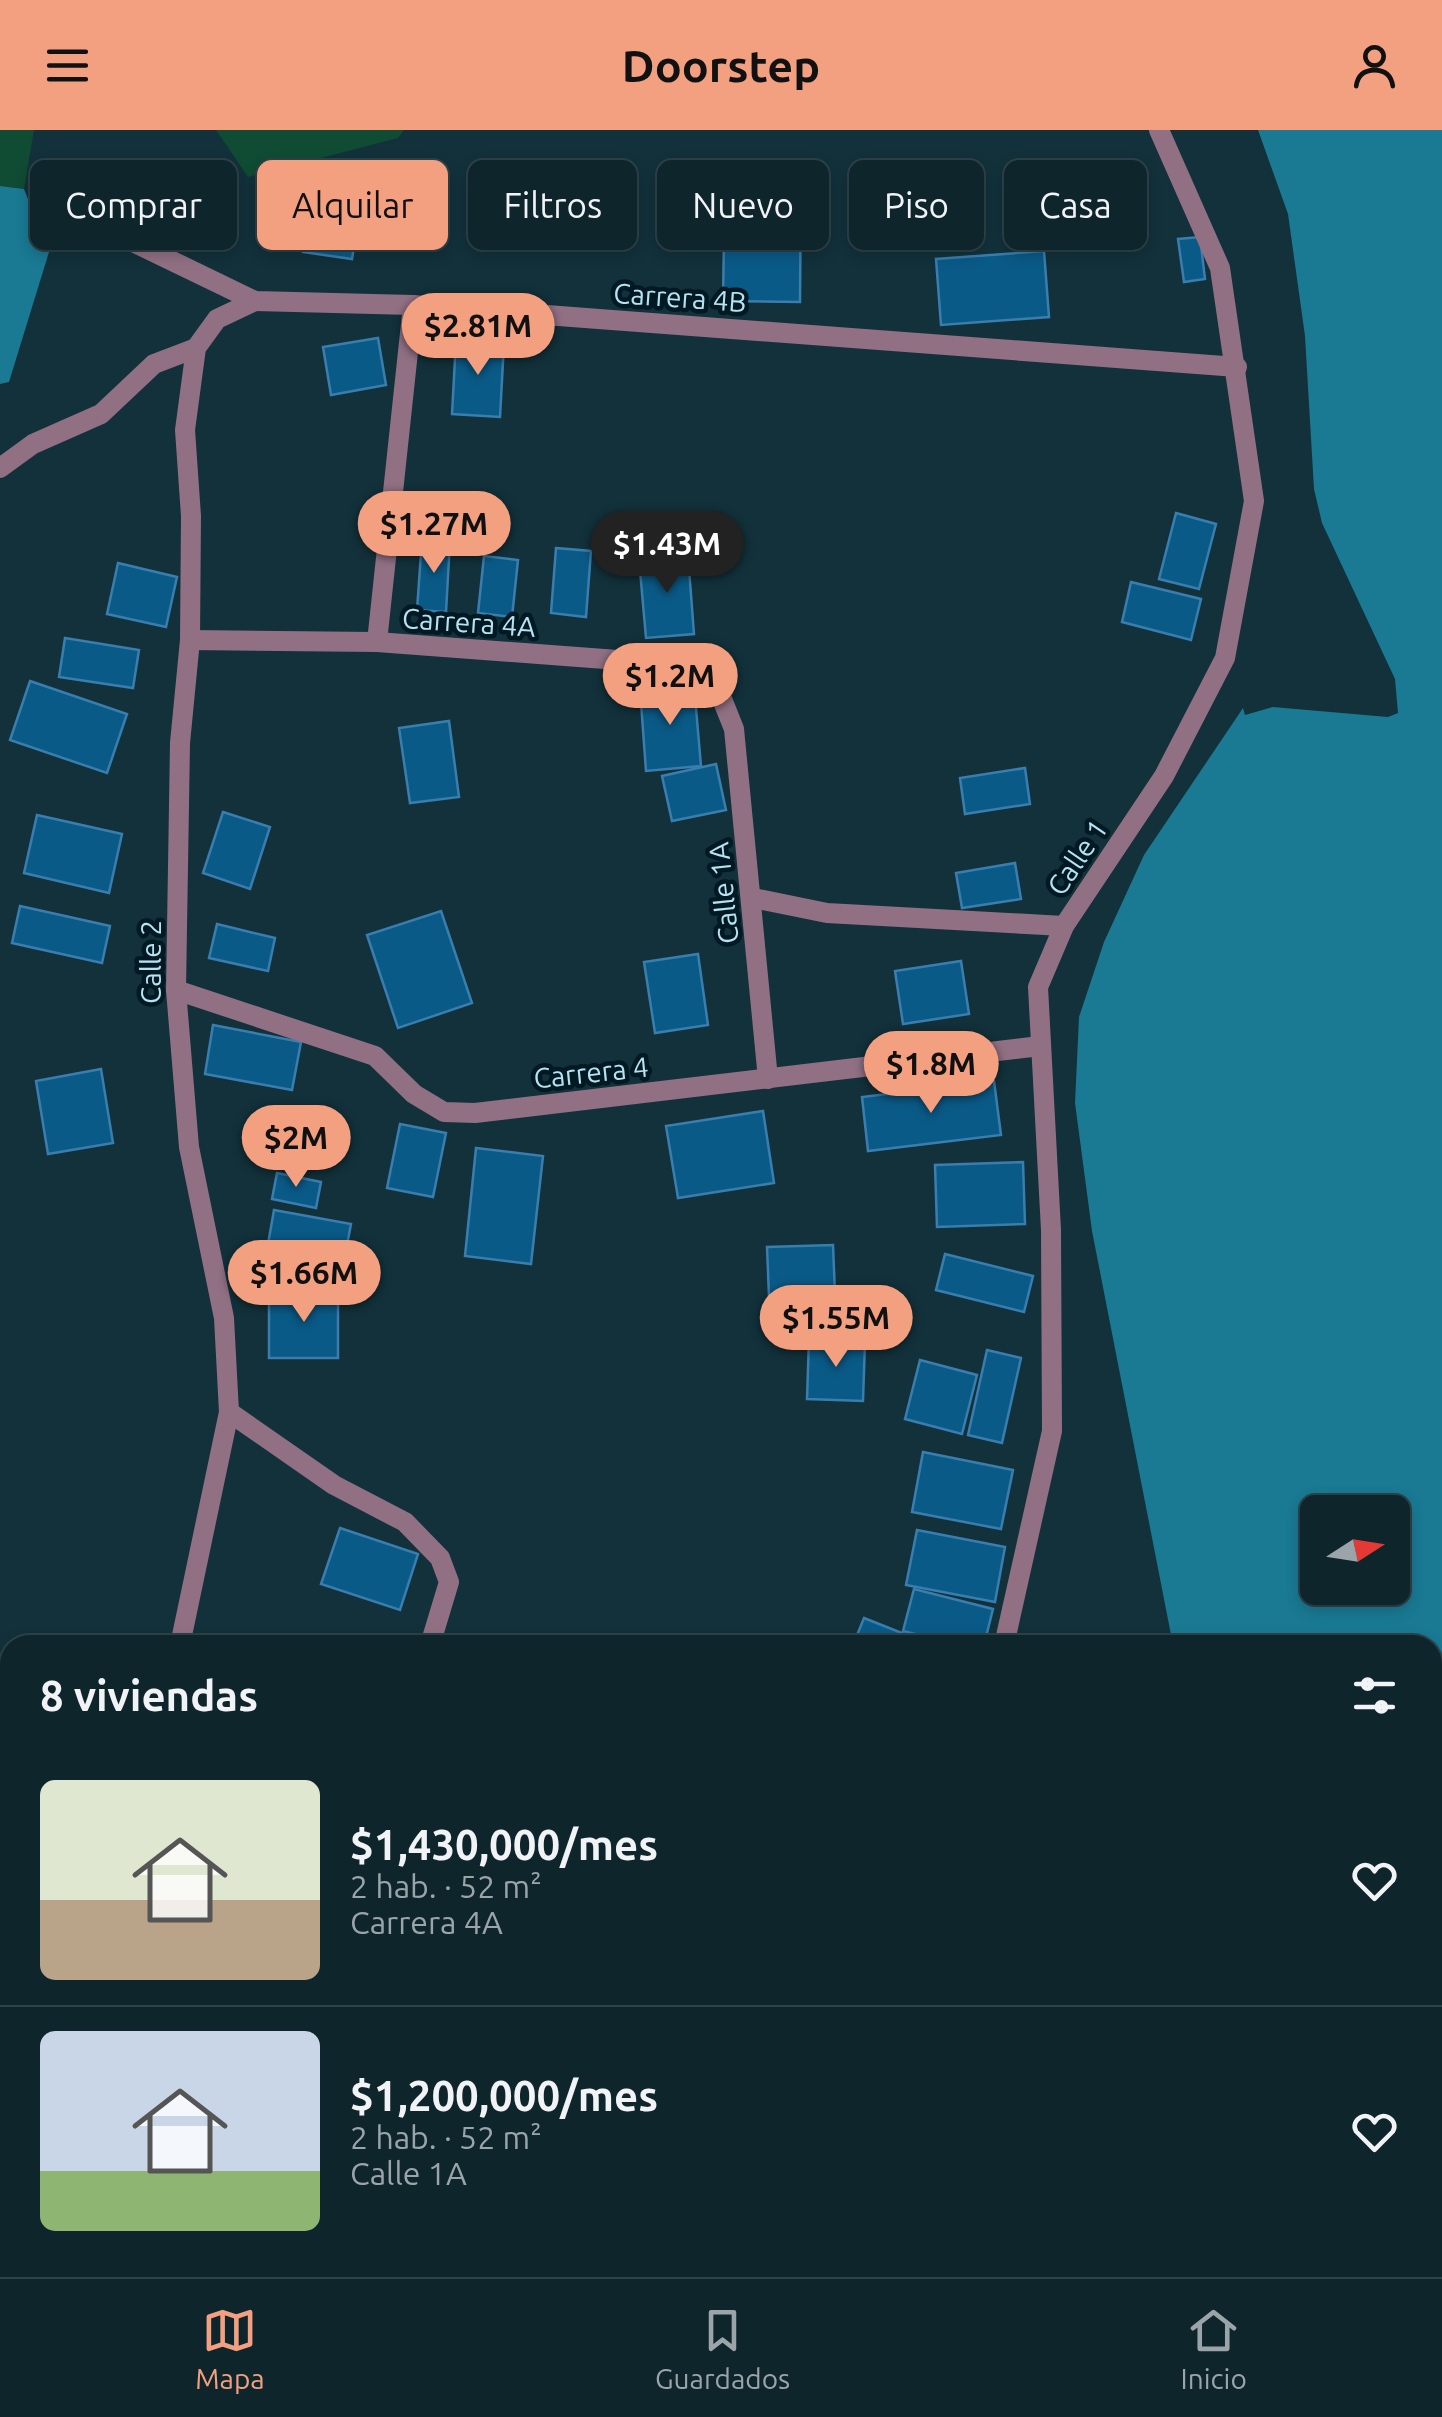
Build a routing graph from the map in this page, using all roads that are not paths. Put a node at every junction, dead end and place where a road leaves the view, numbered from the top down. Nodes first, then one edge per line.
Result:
1 (1159, 130) edge
2 (148, 250) edge
3 (255, 301) junction
4 (413, 305) junction
5 (196, 348) junction
6 (1237, 366) junction
7 (0, 468) edge
8 (190, 640) junction
9 (376, 642) junction
10 (726, 702) joint
11 (753, 898) junction
12 (1064, 926) junction
13 (176, 990) junction
14 (1040, 1046) junction
15 (768, 1079) junction
16 (228, 1412) junction
17 (182, 1635) edge
18 (433, 1635) edge
19 (1006, 1635) edge

1 - 6 street, Calle 1
2 - 3 street, Carrera 4B
3 - 4 street, Carrera 4B
3 - 5 street
4 - 6 street, Carrera 4B
4 - 9 street
5 - 7 street
5 - 8 street, Calle 2
6 - 12 street, Calle 1
8 - 9 street, Carrera 4A
8 - 13 street, Calle 2
9 - 10 street, Carrera 4A
10 - 11 street, Calle 1A
11 - 12 street
11 - 15 street, Calle 1A
12 - 14 street, Calle 1
13 - 15 street, Carrera 4
13 - 16 street, Calle 2
14 - 15 street, Carrera 4
14 - 19 street, Calle 1
16 - 17 street, Calle 2
16 - 18 street

